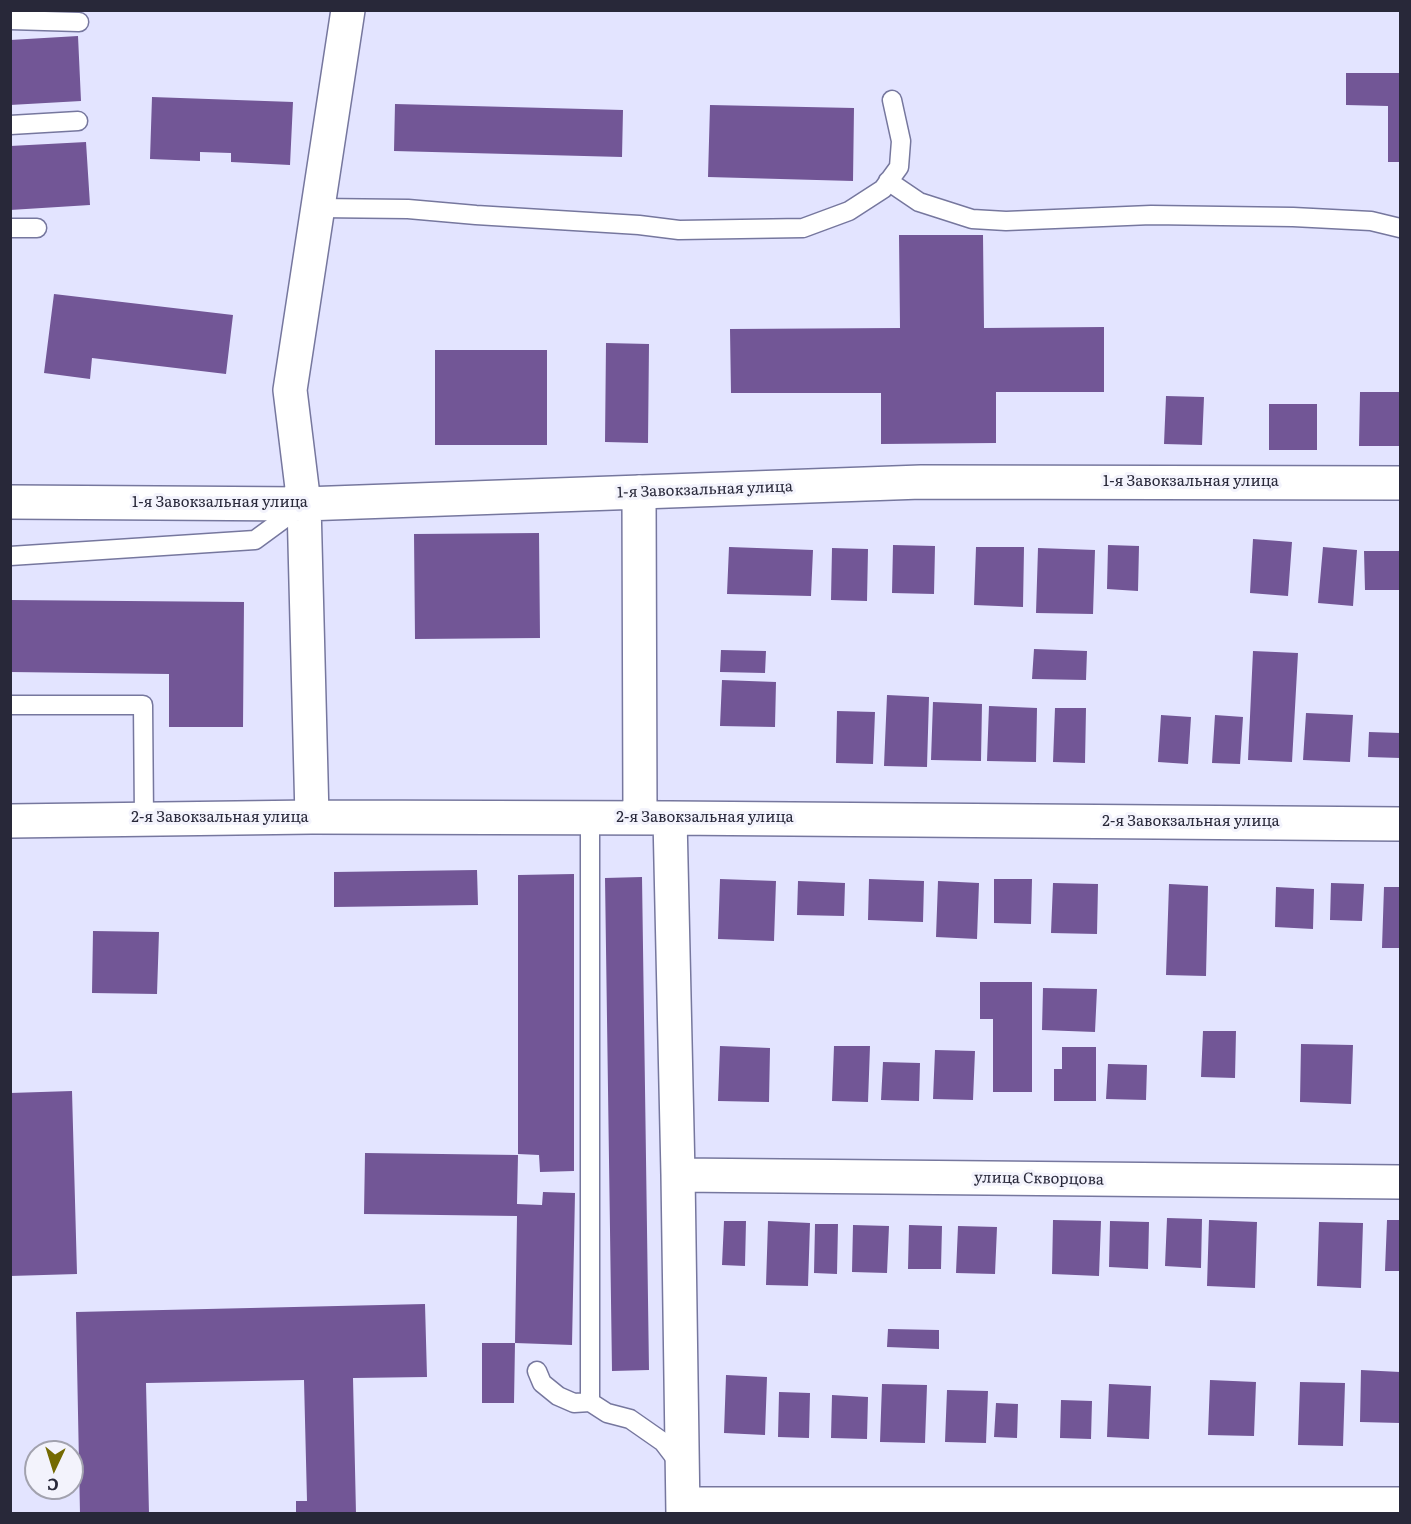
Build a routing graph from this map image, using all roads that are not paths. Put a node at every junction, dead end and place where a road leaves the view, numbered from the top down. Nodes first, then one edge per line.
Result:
1 (348, 10) edge
2 (10, 20) edge
3 (79, 22) dead end
4 (892, 100) dead end
5 (78, 121) dead end
6 (10, 125) edge
7 (888, 181) junction
8 (318, 208) junction
9 (10, 228) edge
10 (37, 228) dead end
11 (1401, 228) edge
12 (1401, 483) edge
13 (639, 492) junction
14 (10, 501) edge
15 (304, 504) junction
16 (10, 556) edge
17 (10, 705) edge
18 (312, 817) junction
19 (144, 818) junction
20 (590, 818) junction
21 (655, 818) junction
22 (10, 821) edge
23 (1401, 824) edge
24 (678, 1175) junction
25 (1401, 1182) edge
26 (537, 1371) dead end
27 (590, 1402) junction
28 (682, 1467) junction
29 (1401, 1504) edge
30 (683, 1509) edge

1 - 8 street
2 - 3 lane
4 - 7 lane
5 - 6 lane
7 - 8 lane
7 - 11 lane
8 - 15 street
9 - 10 lane
12 - 13 street, 1-я Завокзальная улица
13 - 15 street, 1-я Завокзальная улица
13 - 21 street
14 - 15 street, 1-я Завокзальная улица
15 - 16 lane
15 - 18 street
17 - 19 lane
18 - 19 street, 2-я Завокзальная улица
18 - 20 street, 2-я Завокзальная улица
19 - 22 street, 2-я Завокзальная улица
20 - 21 street, 2-я Завокзальная улица
20 - 27 lane
21 - 23 street, 2-я Завокзальная улица
21 - 24 street
24 - 25 street, улица Скворцова
24 - 28 street
26 - 27 lane
27 - 28 lane
28 - 30 street
29 - 30 street

